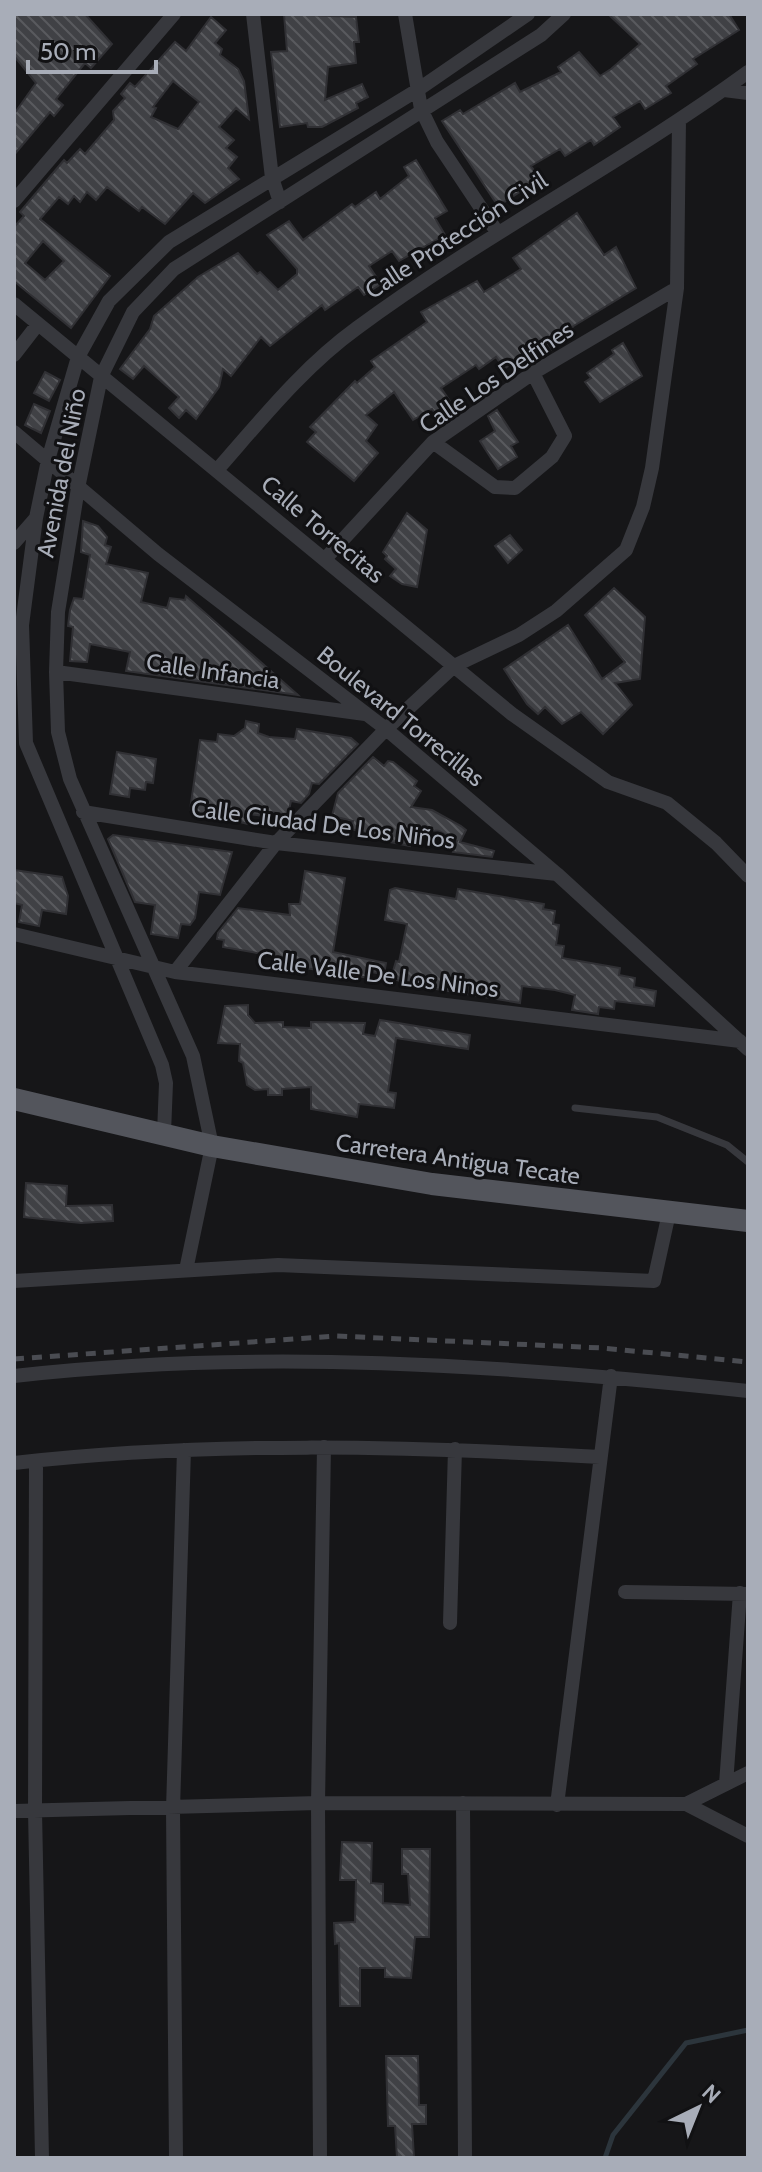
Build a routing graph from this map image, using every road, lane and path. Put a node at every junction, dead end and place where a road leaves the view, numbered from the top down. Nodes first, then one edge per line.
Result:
1 (174, 14) edge
2 (253, 14) edge
3 (405, 14) edge
4 (528, 14) edge
5 (562, 15) edge
6 (748, 72) edge
7 (724, 90) junction
8 (416, 91) junction
9 (748, 93) edge
10 (421, 109) junction
11 (679, 120) junction
12 (272, 178) junction
13 (14, 201) edge
14 (280, 202) junction
15 (497, 232) junction
16 (677, 288) junction
17 (14, 304) edge
18 (38, 324) junction
19 (14, 355) edge
20 (78, 357) junction
21 (533, 373) junction
22 (101, 377) junction
23 (14, 432) edge
24 (433, 442) junction
25 (48, 460) junction
26 (217, 470) junction
27 (78, 488) junction
28 (36, 518) junction
29 (14, 543) edge
30 (325, 559) junction
31 (454, 666) junction
32 (56, 672) junction
33 (365, 714) junction
34 (386, 729) junction
35 (26, 743) junction
36 (14, 754) edge
37 (83, 812) junction
38 (276, 843) junction
39 (557, 874) junction
40 (748, 876) edge
41 (14, 934) edge
42 (115, 958) junction
43 (154, 967) junction
44 (175, 972) junction
45 (744, 1045) edge
46 (14, 1099) edge
47 (575, 1108) dead end
48 (164, 1133) junction
49 (212, 1146) junction
50 (748, 1162) edge
51 (669, 1213) junction
52 (748, 1221) edge
53 (186, 1270) junction
54 (14, 1281) edge
55 (14, 1376) edge
56 (611, 1376) junction
57 (748, 1391) edge
58 (324, 1447) junction
59 (455, 1449) junction
60 (184, 1450) junction
61 (600, 1457) junction
62 (36, 1461) junction
63 (14, 1463) edge
64 (625, 1592) dead end
65 (744, 1593) edge
66 (450, 1623) dead end
67 (748, 1773) edge
68 (726, 1784) junction
69 (318, 1803) junction
70 (463, 1803) junction
71 (686, 1804) junction
72 (557, 1805) junction
73 (173, 1809) junction
74 (14, 1811) edge
75 (35, 1811) junction
76 (748, 1821) edge
77 (732, 1826) junction
78 (748, 1836) edge
79 (42, 2158) edge
80 (176, 2158) edge
81 (320, 2158) edge
82 (465, 2158) edge

1 - 13 street
2 - 12 street
3 - 8 street
4 - 8 street, Avenida del Niño
5 - 10 street, Avenida del Niño
6 - 7 street, Calle Protección Civil
7 - 9 street
7 - 11 street, Calle Protección Civil
8 - 10 street
8 - 12 street, Avenida del Niño
10 - 14 street, Avenida del Niño
10 - 15 street
11 - 15 street, Calle Protección Civil
11 - 16 street
12 - 14 street
12 - 20 street, Avenida del Niño
14 - 22 street, Avenida del Niño
15 - 26 street, Calle Protección Civil
16 - 21 street, Calle Los Delfines
16 - 31 street
17 - 18 street, Calle Torrecitas
18 - 19 street
18 - 20 street, Calle Torrecitas
20 - 22 street, Calle Torrecitas
20 - 25 street, Avenida del Niño
21 - 24 street, Calle Los Delfines
21 - 24 street
22 - 26 street, Calle Torrecitas
22 - 27 street, Avenida del Niño
23 - 25 street, Boulevard Torrecillas
24 - 30 street, Calle Los Delfines
25 - 27 street, Boulevard Torrecillas
25 - 28 street, Avenida del Niño
26 - 30 street, Calle Torrecitas
27 - 32 street, Avenida del Niño
27 - 33 street, Boulevard Torrecillas
28 - 29 street
28 - 35 street, Avenida del Niño
30 - 31 street, Calle Torrecitas
31 - 34 street
31 - 40 street, Calle Torrecitas
32 - 33 street, Calle Infancia
32 - 37 street, Avenida del Niño
33 - 34 street, Boulevard Torrecillas
34 - 38 street
34 - 39 street, Boulevard Torrecillas
35 - 36 street
35 - 42 street, Avenida del Niño
37 - 38 street, Calle Ciudad De Los Niños
37 - 43 street, Avenida del Niño
38 - 39 street, Calle Ciudad De Los Niños
38 - 44 street
39 - 45 street, Boulevard Torrecillas
41 - 42 street, Calle Valle De Los Ninos
42 - 43 street, Calle Valle De Los Ninos
42 - 48 street, Avenida del Niño
43 - 44 street, Calle Valle De Los Ninos
43 - 49 street, Avenida del Niño
44 - 45 street, Calle Valle De Los Ninos
46 - 48 main road, Carretera Antigua Tecate
47 - 50 lane
48 - 49 main road, Carretera Antigua Tecate
49 - 51 main road, Carretera Antigua Tecate
49 - 53 street
51 - 52 main road, Carretera Antigua Tecate
51 - 53 street
53 - 54 street
55 - 56 street
56 - 57 street
56 - 61 street
58 - 59 street
58 - 60 street
58 - 69 street
59 - 61 street
59 - 66 street
60 - 62 street
60 - 73 street
61 - 72 street
62 - 63 street
62 - 75 street
64 - 65 street
65 - 68 street
67 - 68 street
68 - 71 street
69 - 70 street
69 - 73 street
69 - 81 street
70 - 72 street
70 - 82 street
71 - 72 street
71 - 77 street
73 - 75 street
73 - 80 street
74 - 75 street
75 - 79 street
76 - 77 street
77 - 78 street

